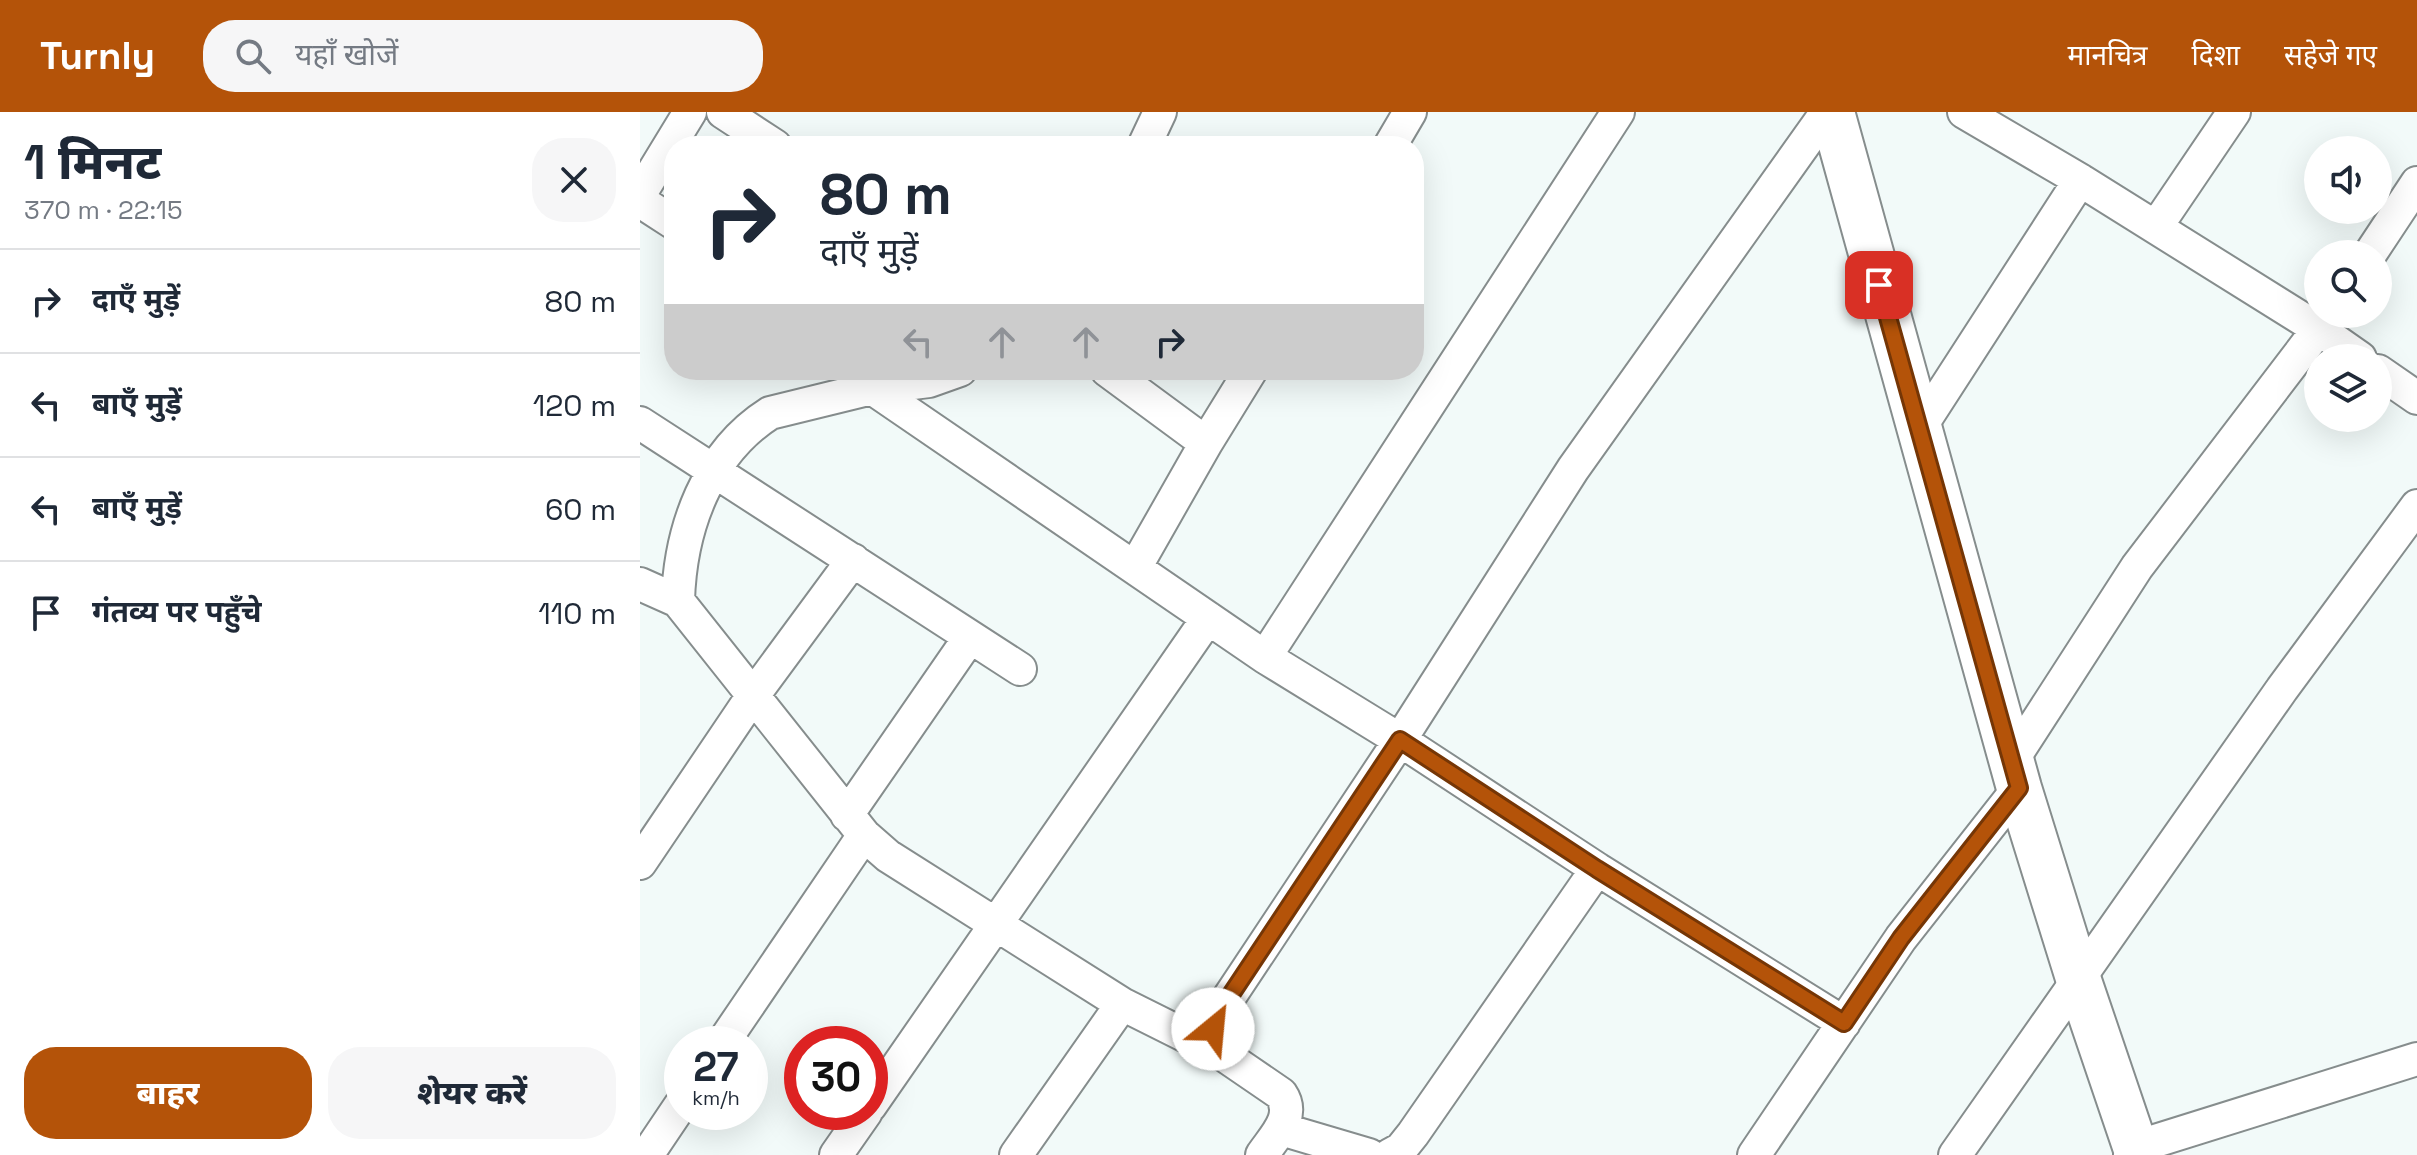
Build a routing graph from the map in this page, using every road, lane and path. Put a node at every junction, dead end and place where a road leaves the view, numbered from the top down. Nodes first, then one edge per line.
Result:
1 (690, 112) edge
2 (723, 112) edge
3 (1160, 112) edge
4 (1410, 112) edge
5 (1618, 112) edge
6 (1830, 112) edge
7 (1964, 112) edge
8 (2234, 112) edge
9 (675, 136) edge
10 (760, 136) edge
11 (1151, 136) edge
12 (1396, 136) edge
13 (664, 155) edge
14 (2080, 180) junction
15 (2417, 183) edge
16 (640, 194) edge
17 (640, 201) edge
18 (664, 217) edge
19 (2156, 227) junction
20 (2379, 240) edge
21 (2304, 310) edge
22 (2320, 328) edge
23 (2331, 328) edge
24 (2346, 344) edge
25 (904, 380) edge
26 (1121, 380) edge
27 (1245, 380) edge
28 (2392, 381) edge
29 (872, 388) junction
30 (2417, 398) edge
31 (640, 423) edge
32 (1919, 429) junction
33 (1206, 443) junction
34 (713, 470) junction
35 (2417, 506) edge
36 (853, 560) junction
37 (1136, 566) junction
38 (640, 584) edge
39 (678, 601) junction
40 (1208, 618) junction
41 (970, 637) junction
42 (1265, 657) junction
43 (1020, 669) dead end
44 (752, 697) junction
45 (1400, 740) junction
46 (2016, 773) junction
47 (856, 825) junction
48 (640, 863) edge
49 (1597, 869) junction
50 (996, 926) junction
51 (2078, 978) junction
52 (1122, 1004) junction
53 (1844, 1023) junction
54 (733, 1026) edge
55 (1224, 1055) junction
56 (2417, 1059) edge
57 (888, 1080) edge
58 (1281, 1129) junction
59 (664, 1130) edge
60 (853, 1130) edge
61 (2135, 1152) edge
62 (647, 1155) edge
63 (836, 1155) edge
64 (1016, 1155) edge
65 (1262, 1155) edge
66 (1369, 1155) edge
67 (1390, 1155) edge
68 (1754, 1155) edge
69 (1955, 1155) edge

1 - 9 street
2 - 10 street
3 - 11 street
4 - 12 street
5 - 42 street
6 - 32 street
6 - 45 street
7 - 14 street
8 - 19 street
13 - 16 street
14 - 19 street
14 - 32 street
15 - 20 street
17 - 18 street
19 - 21 street
22 - 46 street
23 - 24 street
25 - 29 street
26 - 33 street
27 - 33 street
28 - 30 street
29 - 34 street
29 - 37 street
31 - 34 street
32 - 46 street
33 - 37 street
34 - 36 street
34 - 39 street
35 - 51 street
36 - 41 street
36 - 44 street
37 - 40 street
38 - 39 street
39 - 44 street
40 - 42 street
40 - 50 street
41 - 43 street
41 - 47 street
42 - 45 street
44 - 47 street
44 - 48 street
45 - 49 street
45 - 55 street
46 - 51 street
46 - 53 street
47 - 50 street
47 - 54 street
49 - 53 street
49 - 67 street
50 - 52 street
50 - 57 street
51 - 61 street
51 - 69 street
52 - 55 street
52 - 64 street
53 - 68 street
55 - 58 street
56 - 61 street
58 - 65 street
58 - 66 street
59 - 62 street
60 - 63 street

